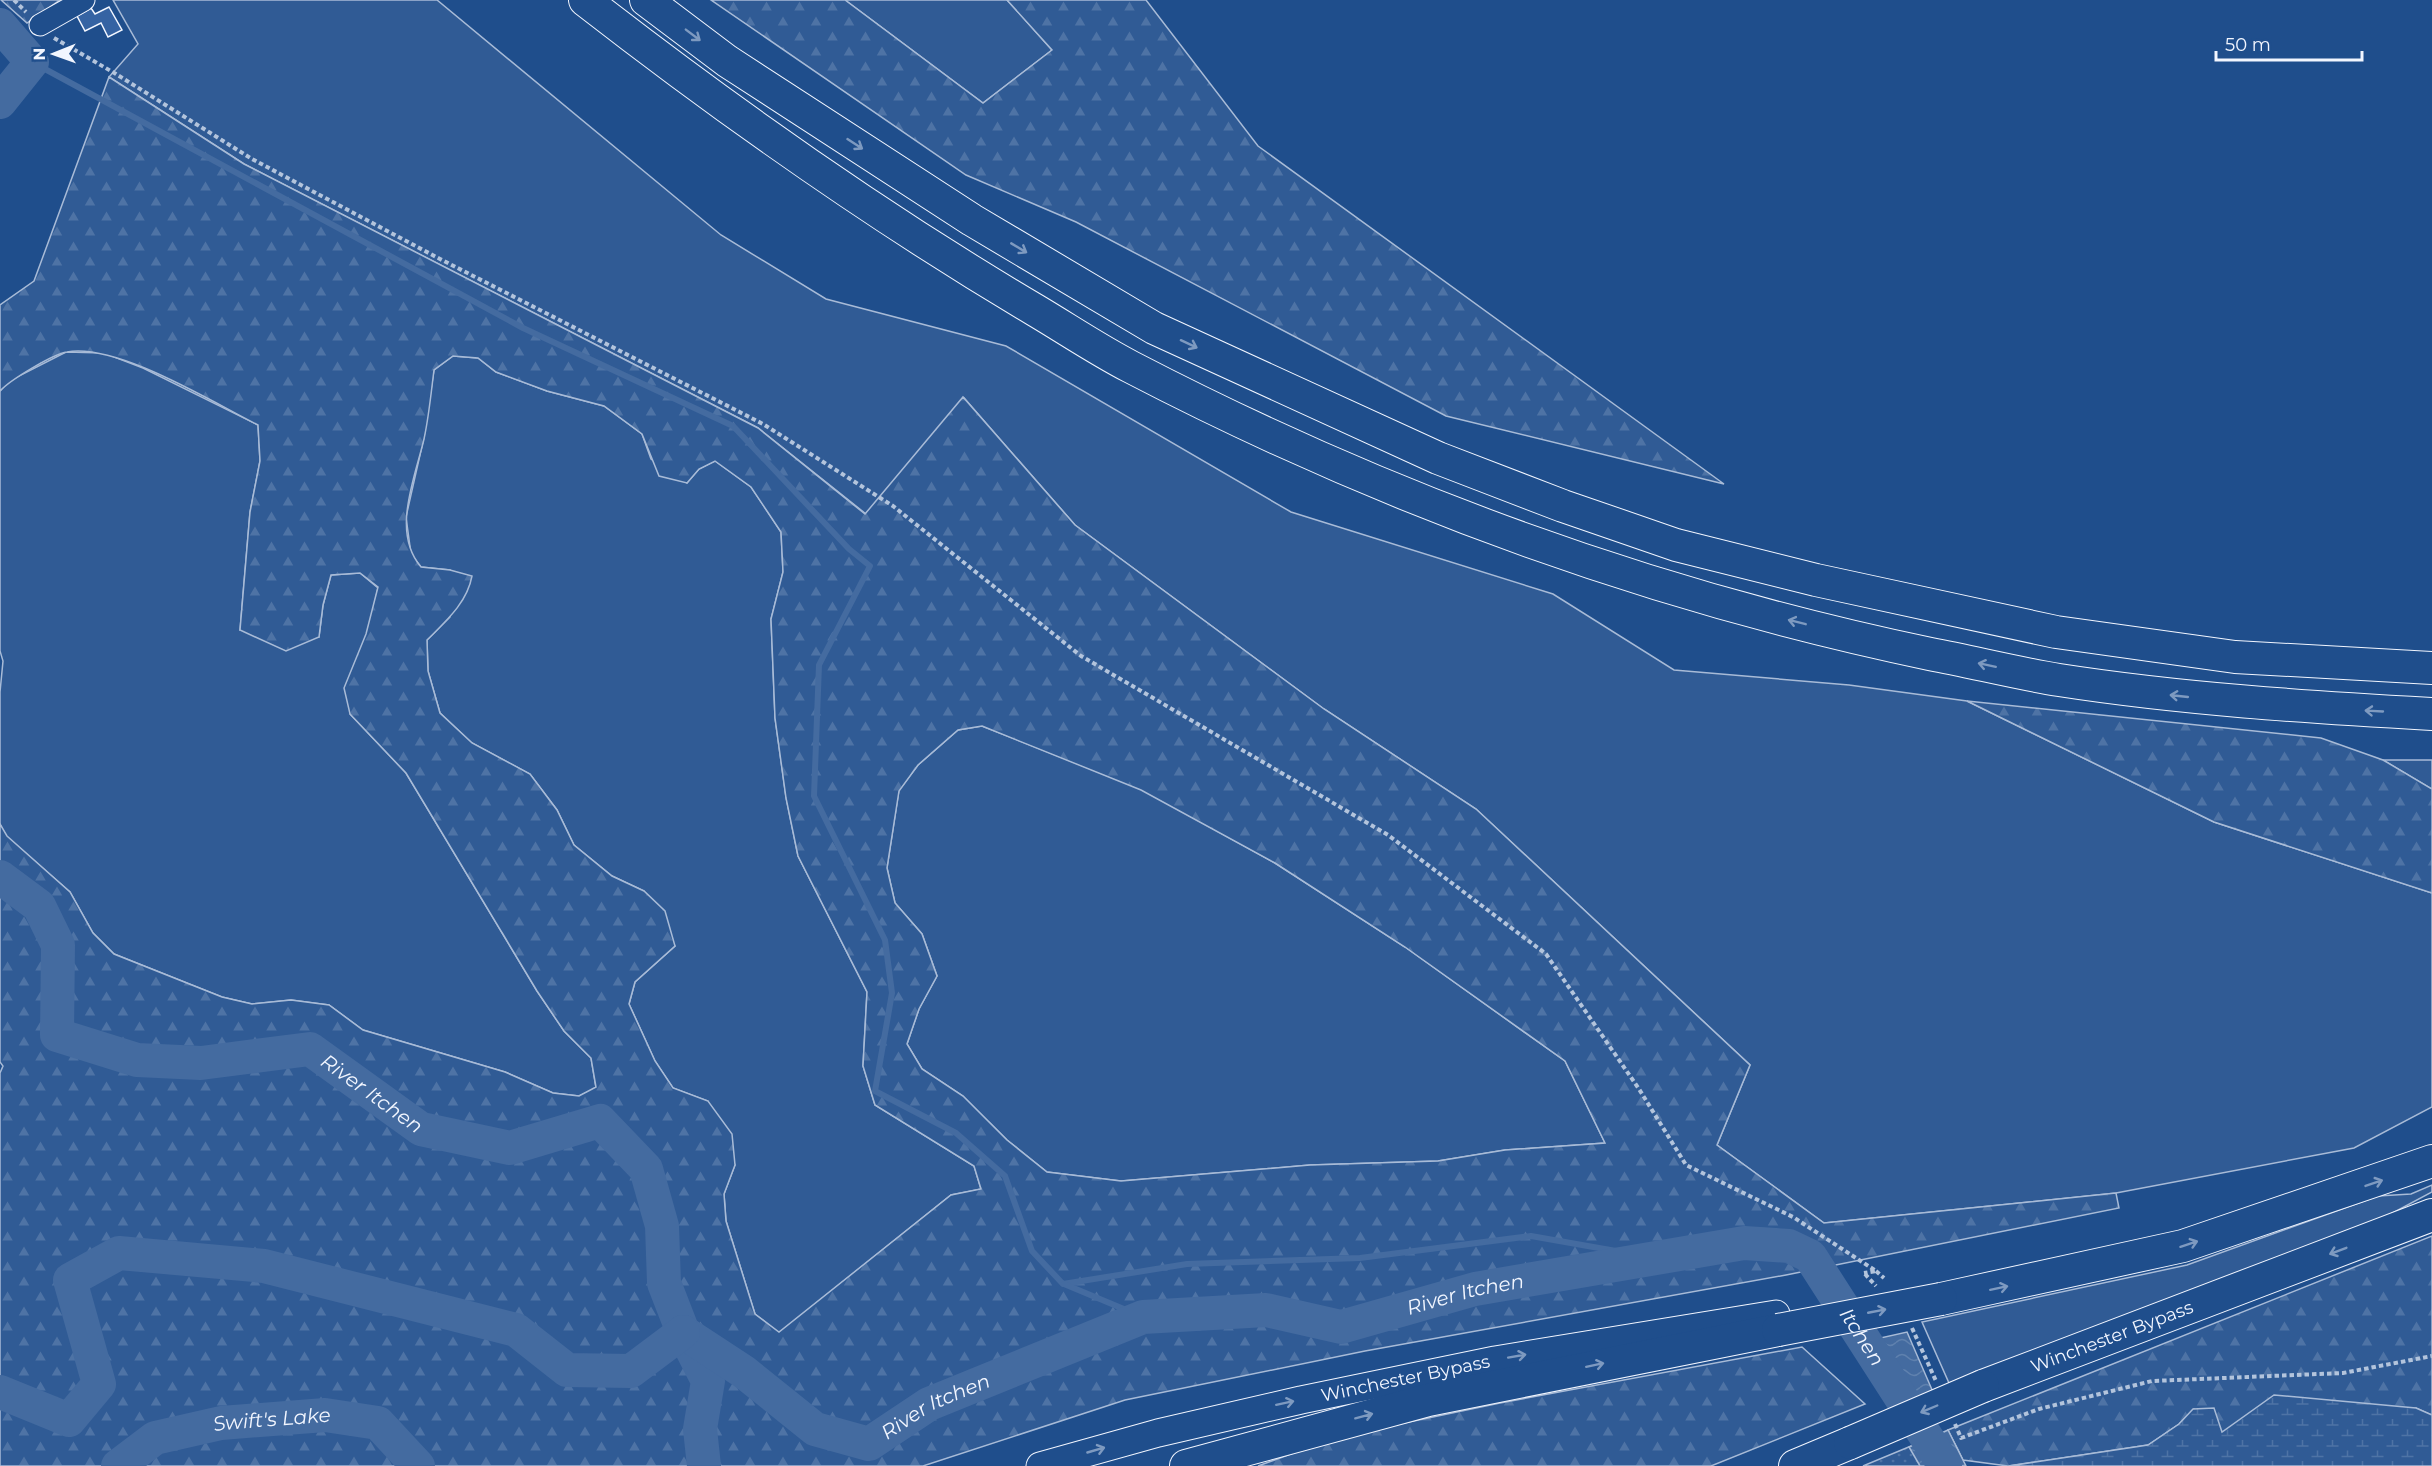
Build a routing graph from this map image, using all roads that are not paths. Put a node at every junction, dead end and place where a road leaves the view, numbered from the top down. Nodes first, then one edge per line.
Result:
1 (84, 0) edge
2 (585, 0) edge
3 (646, 0) edge
4 (40, 26) road end
5 (2432, 668) edge
6 (2432, 714) edge
7 (2432, 1161) edge
8 (2432, 1215) edge
9 (1777, 1322) junction
10 (1040, 1466) edge
11 (1186, 1466) edge
12 (1795, 1466) edge

1 - 4 street
6 -> 2 highway
3 -> 5 highway
9 -> 7 highway, bridge
8 -> 12 highway, Winchester Bypass, bridge
10 -> 9 main road, Winchester Bypass
11 -> 9 highway

